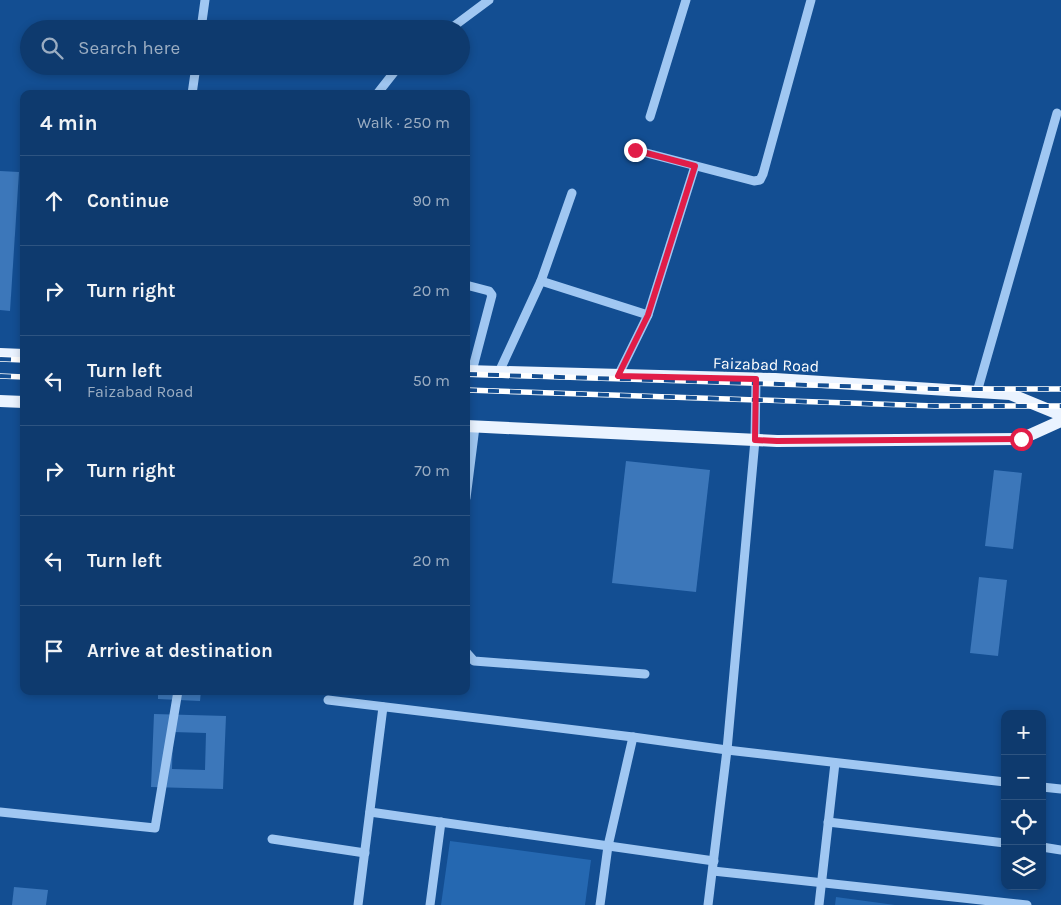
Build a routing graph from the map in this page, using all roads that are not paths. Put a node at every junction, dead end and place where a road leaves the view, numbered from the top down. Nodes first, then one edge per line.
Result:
1 (205, 0) edge
2 (489, 0) edge
3 (686, 0) edge
4 (811, 0) edge
5 (476, 4) edge
6 (202, 20) edge
7 (459, 20) edge
8 (195, 75) edge
9 (392, 75) edge
10 (193, 90) edge
11 (380, 90) edge
12 (1057, 113) dead end
13 (650, 117) dead end
14 (635, 150) dead end
15 (695, 166) junction
16 (572, 193) dead end
17 (541, 281) junction
18 (470, 286) edge
19 (648, 315) junction
20 (0, 354) edge
21 (20, 355) edge
22 (470, 368) edge
23 (470, 371) edge
24 (499, 372) junction
25 (618, 376) junction
26 (756, 379) junction
27 (977, 392) junction
28 (0, 401) edge
29 (20, 402) edge
30 (1061, 415) edge
31 (1061, 422) edge
32 (471, 426) edge
33 (470, 440) edge
34 (755, 440) junction
35 (470, 656) edge
36 (645, 674) dead end
37 (177, 695) edge
38 (328, 700) dead end
39 (383, 707) junction
40 (633, 737) junction
41 (727, 750) junction
42 (835, 763) junction
43 (1001, 782) edge
44 (1046, 787) edge
45 (1061, 789) edge
46 (0, 812) edge
47 (370, 812) junction
48 (441, 822) junction
49 (828, 822) junction
50 (272, 839) dead end
51 (1001, 843) edge
52 (608, 846) junction
53 (1046, 848) edge
54 (1061, 850) edge
55 (365, 853) junction
56 (714, 860) junction
57 (713, 870) junction
58 (822, 882) junction
59 (358, 905) edge
60 (430, 905) edge
61 (600, 905) edge
62 (708, 905) edge
63 (819, 905) edge
64 (1023, 905) edge

1 - 6 street
2 - 5 street
3 - 13 street
4 - 15 street
5 - 7 street
8 - 10 street
9 - 11 street
12 - 27 street
14 - 15 street
15 - 19 street
16 - 17 street
17 - 19 street
17 - 24 street
18 - 22 street
19 - 25 street
20 - 21 main road
23 - 24 main road, Faizabad Road
24 - 25 main road, Faizabad Road
25 - 26 main road, Faizabad Road
26 - 27 main road, Faizabad Road
26 - 34 street
27 - 30 main road, Faizabad Road
28 - 29 main road
31 - 34 main road
32 - 33 street
32 - 34 main road
34 - 41 street
35 - 36 street
37 - 46 street
38 - 39 street
39 - 40 street
39 - 47 street
40 - 41 street
40 - 52 street
41 - 42 street
41 - 56 street
42 - 43 street
42 - 49 street
44 - 45 street
47 - 48 street
47 - 55 street
48 - 52 street
48 - 60 street
49 - 51 street
49 - 58 street
50 - 55 street
52 - 56 street
52 - 61 street
53 - 54 street
55 - 59 street
56 - 57 street
57 - 58 street
57 - 62 street
58 - 63 street
58 - 64 street

